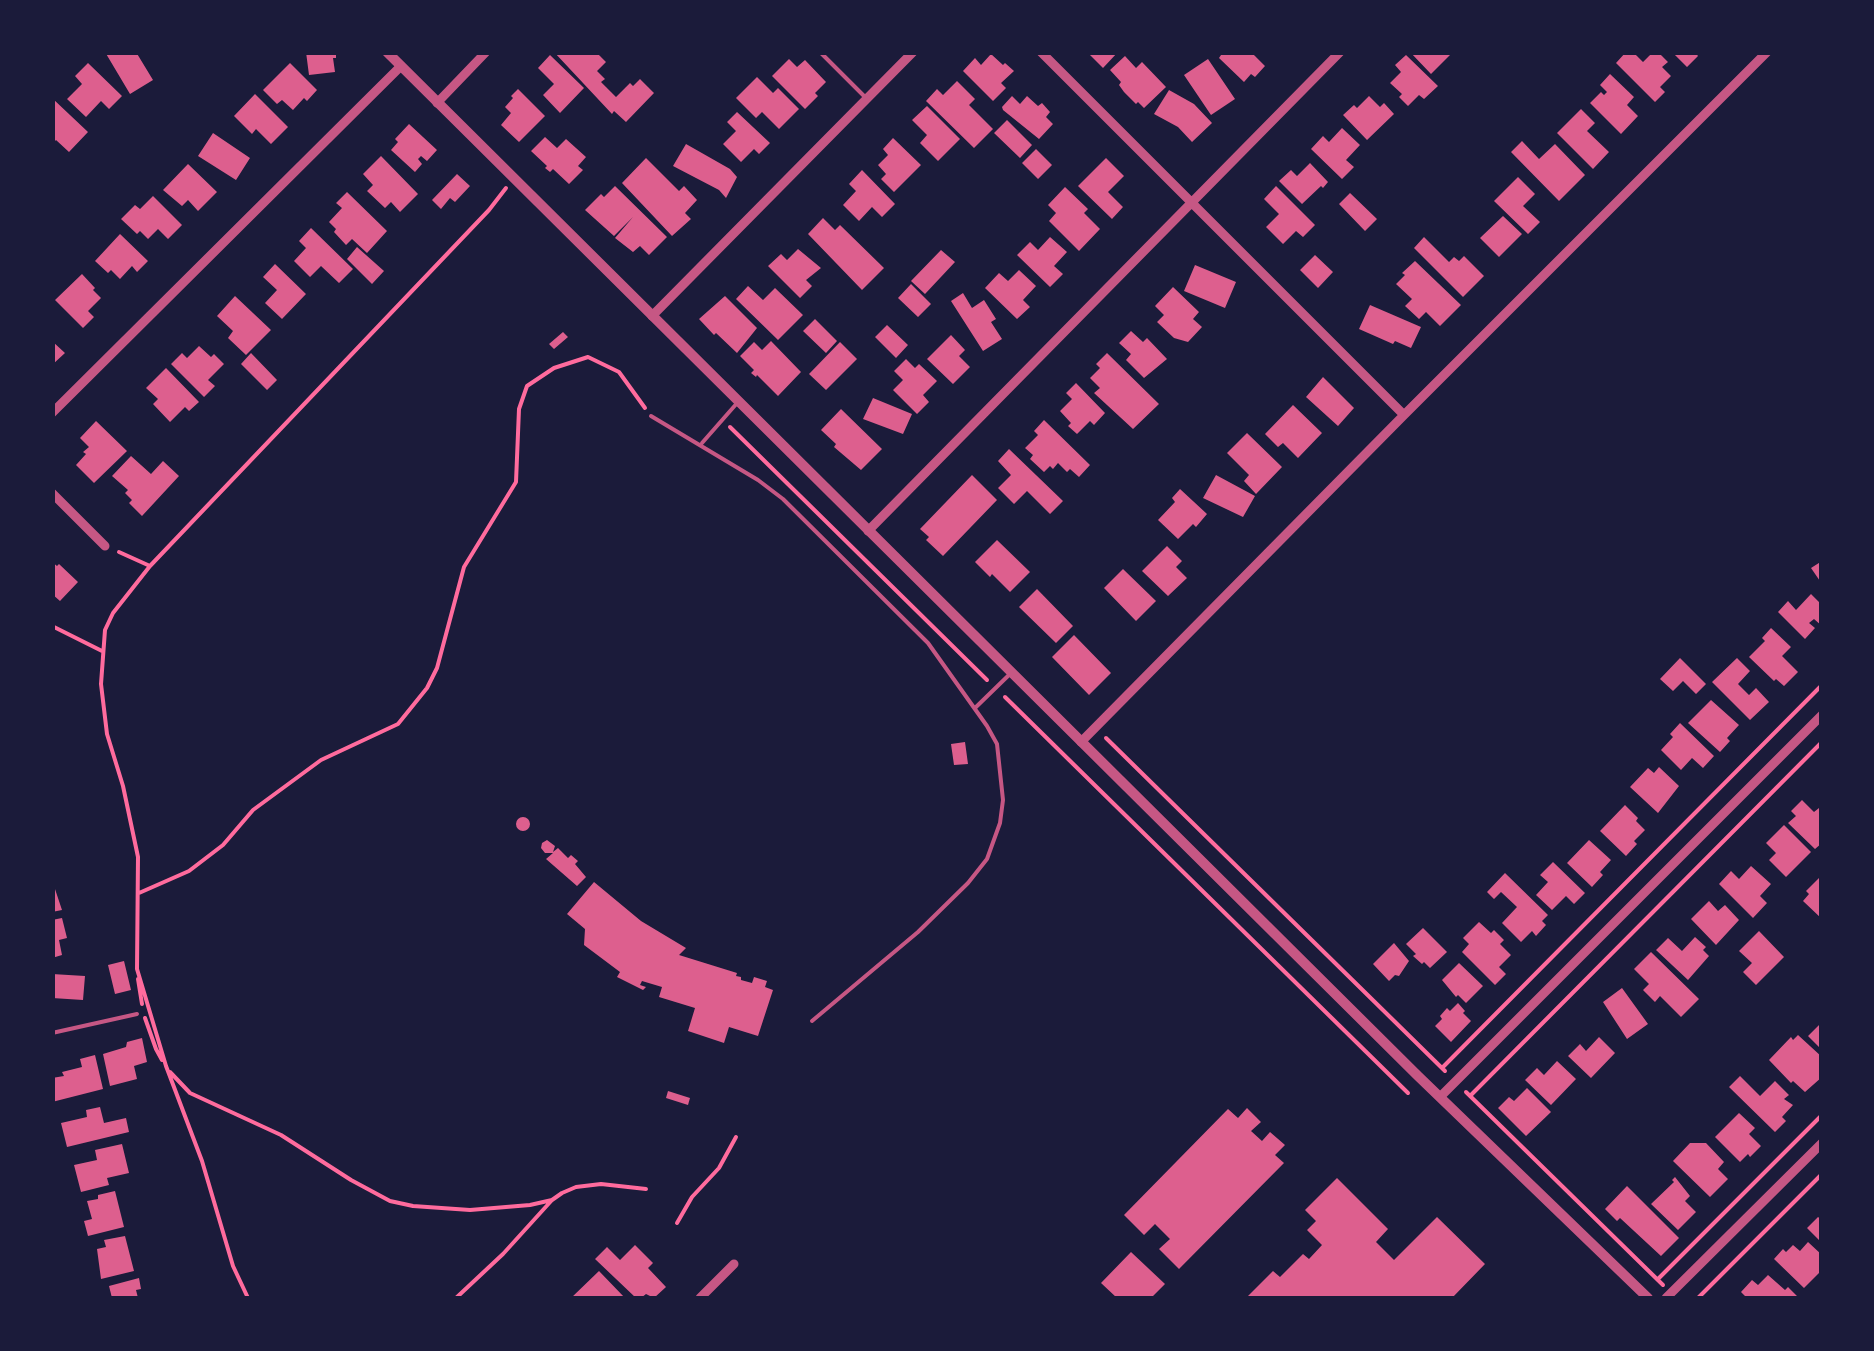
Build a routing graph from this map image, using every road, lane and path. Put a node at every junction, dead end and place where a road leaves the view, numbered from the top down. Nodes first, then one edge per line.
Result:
1 (387, 52) edge
2 (486, 52) edge
3 (820, 52) edge
4 (913, 52) edge
5 (1040, 52) edge
6 (1340, 52) edge
7 (1767, 52) edge
8 (401, 66) junction
9 (867, 99) junction
10 (437, 102) junction
11 (513, 178) junction
12 (1192, 204) junction
13 (652, 316) junction
14 (738, 402) junction
15 (52, 414) edge
16 (1404, 415) junction
17 (651, 416) joint
18 (723, 420) junction
19 (700, 445) junction
20 (52, 494) edge
21 (868, 531) junction
22 (105, 546) joint
23 (150, 566) junction
24 (52, 626) edge
25 (102, 651) junction
26 (1011, 673) junction
27 (1822, 685) edge
28 (996, 688) junction
29 (975, 709) junction
30 (1822, 714) edge
31 (1096, 728) junction
32 (1081, 742) junction
33 (1822, 742) edge
34 (139, 893) junction
35 (137, 1014) dead end
36 (812, 1021) dead end
37 (52, 1033) edge
38 (166, 1066) junction
39 (1442, 1068) junction
40 (1455, 1082) junction
41 (1408, 1093) dead end
42 (1470, 1096) junction
43 (1440, 1097) junction
44 (1822, 1115) edge
45 (736, 1138) dead end
46 (1822, 1143) edge
47 (1822, 1174) edge
48 (646, 1189) dead end
49 (552, 1200) junction
50 (677, 1224) dead end
51 (734, 1264) dead end
52 (1658, 1280) junction
53 (1668, 1296) edge
54 (248, 1298) edge
55 (456, 1298) edge
56 (700, 1298) edge
57 (1648, 1298) edge
58 (1698, 1298) edge

1 - 8 street
2 - 10 street
3 - 9 lane
4 - 9 street
5 - 12 street
6 - 12 street
7 - 16 street
8 - 10 street
8 - 15 street
9 - 13 street
10 - 11 street
11 - 13 street
11 - 23 path
12 - 16 street
12 - 21 street
13 - 14 street
14 - 18 lane
14 - 21 street
16 - 31 street
17 - 19 lane
17 - 34 path
18 - 19 lane
18 - 28 path
19 - 29 lane
20 - 22 street
21 - 26 street
22 - 23 path
23 - 25 path
24 - 25 path
25 - 34 path
26 - 28 lane
26 - 32 street
27 - 39 path
28 - 29 lane
28 - 41 path
29 - 36 lane
30 - 40 street
31 - 32 street
31 - 39 path
32 - 43 street
33 - 42 path
34 - 38 path
35 - 37 lane
38 - 49 path
38 - 54 path
39 - 40 path
40 - 42 path
40 - 43 street
42 - 52 path
43 - 57 street
44 - 52 path
45 - 50 path
46 - 53 street
47 - 58 path
48 - 49 path
49 - 55 path
51 - 56 street
52 - 53 path

